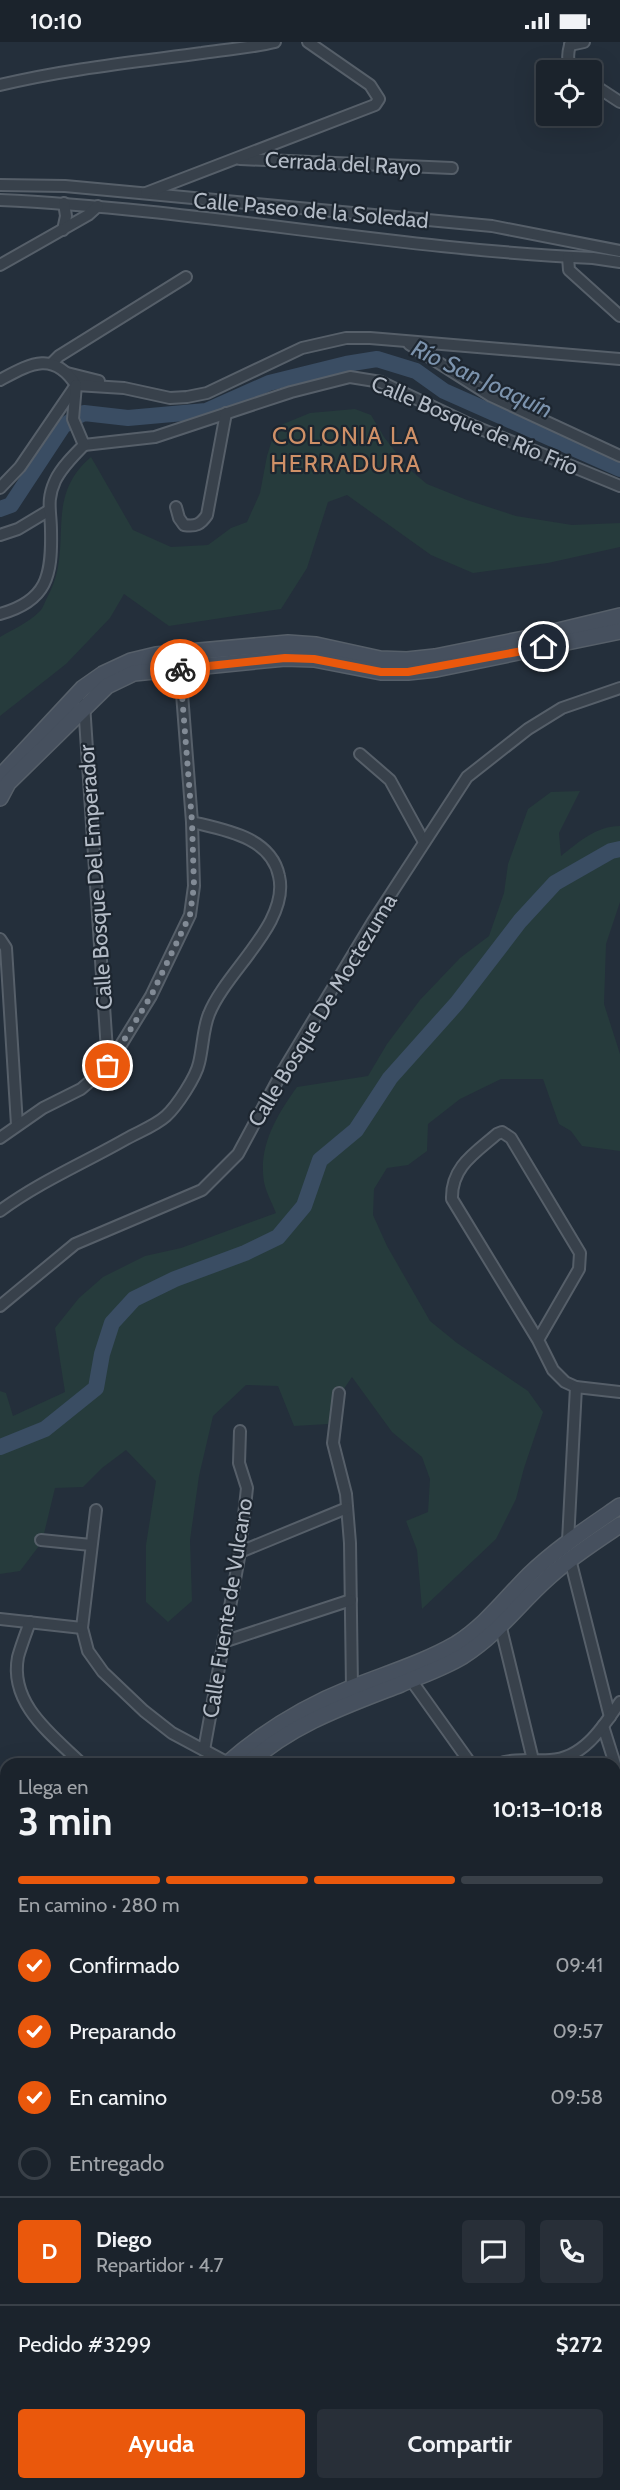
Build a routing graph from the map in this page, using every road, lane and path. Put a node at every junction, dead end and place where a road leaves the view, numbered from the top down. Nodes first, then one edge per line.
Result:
1 (275, 42) edge
2 (308, 42) edge
3 (584, 42) edge
4 (567, 44) edge
5 (568, 60) edge
6 (0, 86) edge
7 (602, 90) edge
8 (620, 102) edge
9 (233, 158) junction
10 (452, 168) dead end
11 (0, 185) edge
12 (142, 195) junction
13 (0, 200) edge
14 (64, 203) junction
15 (98, 206) junction
16 (63, 230) junction
17 (620, 251) edge
18 (568, 257) junction
19 (620, 262) edge
20 (0, 265) edge
21 (186, 277) dead end
22 (620, 316) edge
23 (406, 342) junction
24 (449, 346) junction
25 (620, 359) edge
26 (52, 363) junction
27 (438, 363) junction
28 (67, 373) junction
29 (0, 380) edge
30 (105, 382) dead end
31 (76, 385) junction
32 (226, 413) junction
33 (84, 445) junction
34 (620, 456) edge
35 (620, 486) edge
36 (0, 488) edge
37 (176, 507) dead end
38 (48, 512) junction
39 (0, 535) edge
40 (0, 614) edge
41 (620, 616) edge
42 (620, 631) edge
43 (180, 668) junction
44 (83, 688) junction
45 (620, 688) edge
46 (84, 706) junction
47 (360, 754) dead end
48 (0, 777) edge
49 (0, 798) edge
50 (192, 822) junction
51 (424, 842) junction
52 (0, 939) edge
53 (108, 1066) junction
54 (17, 1125) junction
55 (0, 1138) edge
56 (0, 1211) edge
57 (0, 1306) edge
58 (538, 1340) junction
59 (576, 1387) junction
60 (620, 1392) edge
61 (339, 1393) dead end
62 (240, 1431) dead end
63 (620, 1506) edge
64 (347, 1508) junction
65 (96, 1510) dead end
66 (620, 1525) edge
67 (41, 1540) dead end
68 (568, 1541) junction
69 (91, 1545) junction
70 (240, 1552) junction
71 (570, 1559) junction
72 (351, 1600) junction
73 (0, 1619) edge
74 (30, 1622) junction
75 (82, 1628) junction
76 (501, 1628) junction
77 (223, 1642) junction
78 (411, 1680) junction
79 (352, 1688) junction
80 (620, 1702) edge
81 (606, 1722) junction
82 (204, 1750) junction
83 (75, 1758) edge
84 (217, 1758) edge
85 (234, 1758) edge
86 (256, 1758) edge
87 (467, 1758) edge
88 (533, 1758) edge
89 (562, 1758) edge
90 (615, 1758) edge

1 - 6 street
2 - 9 street
3 - 4 street
4 - 5 street
7 - 8 street
9 - 10 street, Cerrada del Rayo
9 - 12 street
11 - 12 street, Calle Paseo de la Soledad
12 - 17 street, Calle Paseo de la Soledad
13 - 14 street, Calle Paseo de la Soledad
14 - 15 street, Calle Paseo de la Soledad
14 - 16 street
15 - 16 street
15 - 18 street, Calle Paseo de la Soledad
16 - 20 street
18 - 19 street, Calle Paseo de la Soledad
18 - 22 street
21 - 26 street
23 - 24 street
23 - 27 street, Calle Bosque de Río Frío
23 - 31 street, Calle Bosque de Río Frío
24 - 25 street
24 - 27 street, Calle Bosque de Río Frío
26 - 28 street
26 - 29 street
27 - 34 street, Calle Bosque de Río Frío
28 - 30 street
28 - 31 street
31 - 33 street
31 - 36 street
32 - 33 street, Calle Bosque de Río Frío
32 - 35 street, Calle Bosque de Río Frío
32 - 37 street
33 - 38 street
38 - 39 street
38 - 40 street
41 - 44 main road
42 - 43 main road
43 - 46 main road
43 - 50 street
44 - 46 street, Calle Bosque Del Emperador
44 - 48 main road
45 - 51 street, Calle Bosque De Moctezuma
46 - 49 main road
46 - 53 street, Calle Bosque Del Emperador
47 - 51 street
50 - 53 street
50 - 56 street
51 - 57 street, Calle Bosque De Moctezuma
52 - 54 street
53 - 54 street
54 - 55 street
58 - 58 street
58 - 59 street
59 - 60 street
59 - 68 street
61 - 64 street
62 - 70 street, Calle Fuente de Vulcano
63 - 68 main road
64 - 70 street
64 - 72 street
65 - 69 street
66 - 71 main road
67 - 69 street
68 - 79 main road
69 - 75 street
70 - 77 street, Calle Fuente de Vulcano
71 - 76 main road
71 - 81 street
72 - 77 street
72 - 79 street
73 - 74 street
74 - 75 street
74 - 83 street
75 - 82 street
76 - 78 main road
76 - 88 street
77 - 82 street, Calle Fuente de Vulcano
78 - 86 main road
78 - 87 street
79 - 85 main road
80 - 81 street
81 - 89 street
81 - 90 street
82 - 84 street

